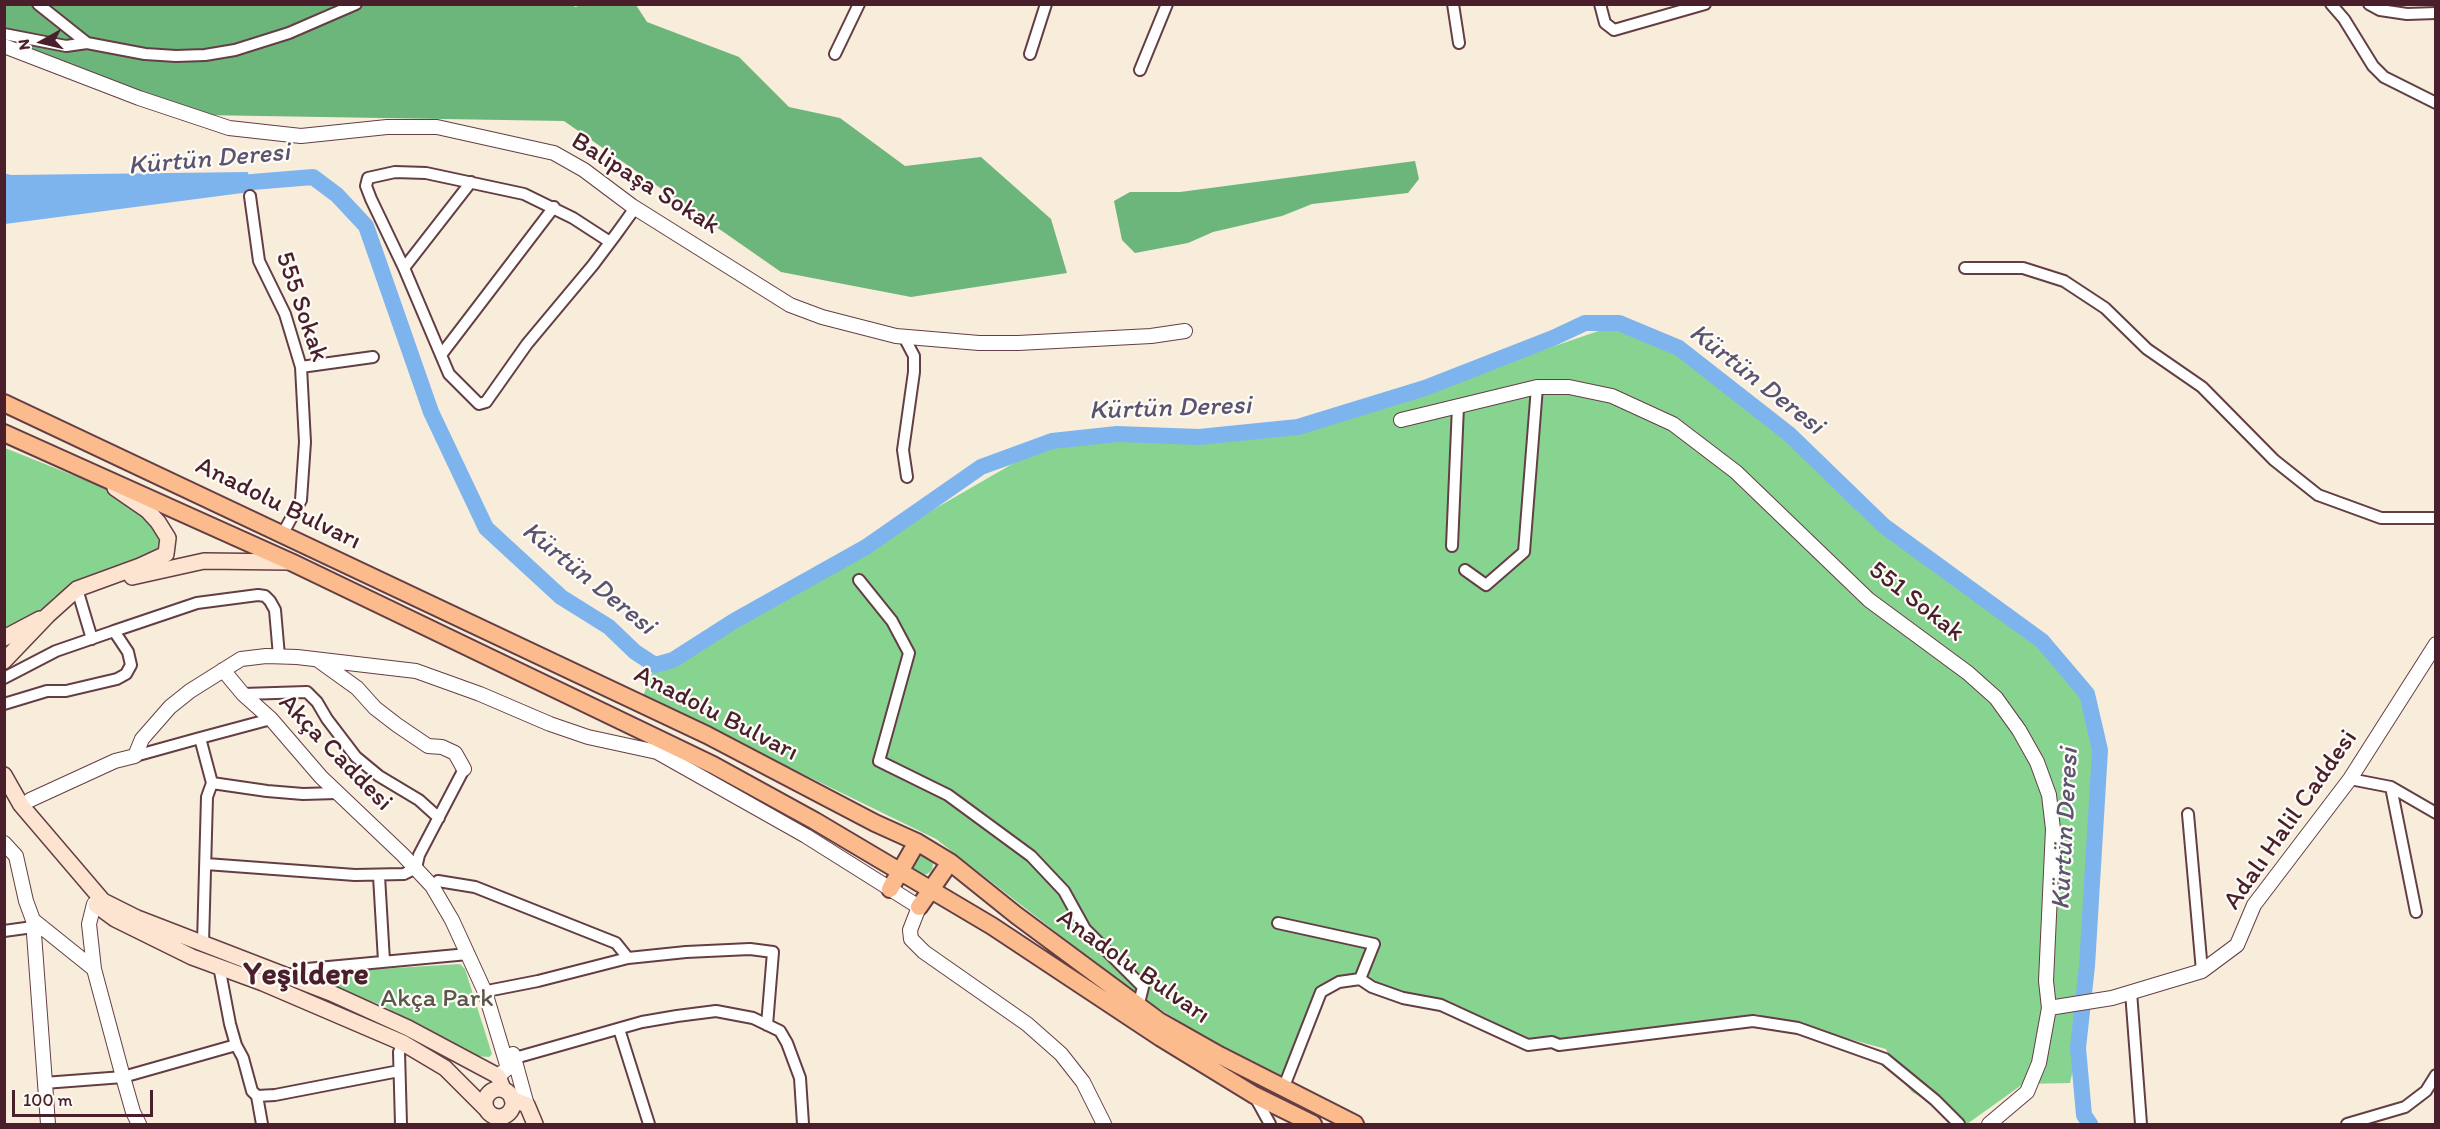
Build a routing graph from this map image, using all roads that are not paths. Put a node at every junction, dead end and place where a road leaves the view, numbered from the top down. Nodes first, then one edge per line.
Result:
1 (38, 4) edge
2 (356, 4) edge
3 (859, 4) edge
4 (1046, 4) edge
5 (1167, 4) edge
6 (1453, 4) edge
7 (1600, 4) edge
8 (1705, 4) edge
9 (2369, 4) edge
10 (2334, 5) edge
11 (2436, 13) edge
12 (4, 34) edge
13 (1459, 42) dead end
14 (87, 43) junction
15 (4, 46) edge
16 (835, 54) dead end
17 (1030, 54) dead end
18 (1140, 70) dead end
19 (2436, 104) edge
20 (471, 182) junction
21 (250, 196) dead end
22 (554, 207) junction
23 (635, 208) junction
24 (610, 242) junction
25 (404, 268) junction
26 (1965, 268) dead end
27 (1185, 331) dead end
28 (904, 337) junction
29 (441, 355) junction
30 (373, 357) dead end
31 (301, 367) junction
32 (1538, 387) junction
33 (1458, 406) junction
34 (9, 407) edge
35 (1401, 420) dead end
36 (4, 432) edge
37 (4, 440) edge
38 (36, 448) junction
39 (93, 473) junction
40 (907, 477) dead end
41 (2436, 518) edge
42 (282, 535) junction
43 (1452, 546) dead end
44 (291, 562) junction
45 (1465, 570) dead end
46 (859, 580) dead end
47 (77, 589) junction
48 (48, 615) junction
49 (114, 631) junction
50 (4, 638) edge
51 (92, 639) junction
52 (2436, 644) edge
53 (279, 656) junction
54 (315, 659) junction
55 (4, 661) edge
56 (223, 670) junction
57 (4, 678) edge
58 (243, 694) junction
59 (4, 704) edge
60 (271, 719) junction
61 (200, 738) junction
62 (135, 756) junction
63 (464, 769) joint
64 (4, 776) edge
65 (2350, 779) junction
66 (212, 783) junction
67 (2391, 787) junction
68 (337, 793) junction
69 (4, 794) edge
70 (30, 800) dead end
71 (2436, 813) edge
72 (2188, 814) dead end
73 (439, 818) junction
74 (917, 842) junction
75 (4, 843) edge
76 (950, 862) junction
77 (206, 864) junction
78 (416, 868) junction
79 (900, 872) junction
80 (379, 876) junction
81 (438, 881) junction
82 (890, 889) junction
83 (931, 890) junction
84 (94, 904) junction
85 (919, 908) junction
86 (2416, 912) dead end
87 (1278, 923) dead end
88 (33, 924) junction
89 (4, 931) edge
90 (203, 943) junction
91 (468, 954) junction
92 (628, 958) junction
93 (384, 961) junction
94 (219, 966) junction
95 (94, 969) junction
96 (2202, 970) junction
97 (285, 976) junction
98 (1360, 979) junction
99 (488, 991) junction
100 (2131, 992) junction
101 (1138, 1007) junction
102 (2049, 1008) junction
103 (767, 1025) junction
104 (620, 1029) junction
105 (403, 1043) junction
106 (236, 1046) junction
107 (514, 1058) junction
108 (399, 1071) junction
109 (2436, 1075) edge
110 (123, 1077) junction
111 (44, 1083) junction
112 (1283, 1089) junction
113 (510, 1092) junction
114 (1254, 1095) junction
115 (257, 1096) junction
116 (495, 1117) edge
117 (48, 1125) edge
118 (139, 1125) edge
119 (262, 1125) edge
120 (401, 1125) edge
121 (535, 1125) edge
122 (649, 1125) edge
123 (803, 1125) edge
124 (1104, 1125) edge
125 (1270, 1125) edge
126 (1313, 1125) edge
127 (1355, 1125) edge
128 (1959, 1125) edge
129 (1989, 1125) edge
130 (2141, 1125) edge
131 (2347, 1125) edge

1 - 14 street
2 - 14 street
3 - 16 street
4 - 17 street
5 - 18 street
6 - 13 street
7 - 8 street
9 - 11 street
10 - 19 street
12 - 14 street
15 - 23 street, Balipaşa Sokak
20 - 22 street
20 - 25 street
20 - 25 street
21 - 31 street, 555 Sokak
22 - 24 street
22 - 29 street
23 - 24 street
23 - 28 street, Balipaşa Sokak
24 - 29 street
25 - 29 street
26 - 41 street
27 - 28 street, Balipaşa Sokak
28 - 40 street
30 - 31 street
31 - 42 street, 555 Sokak
32 - 33 street, 551 Sokak
32 - 45 street
32 - 102 street, 551 Sokak
33 - 35 street, 551 Sokak
33 - 43 street
34 - 42 highway, Anadolu Bulvarı
36 - 38 highway
37 - 38 highway
38 - 39 highway, Anadolu Bulvarı
39 - 44 highway, Anadolu Bulvarı
39 - 47 main road
42 - 74 highway, Anadolu Bulvarı
44 - 47 main road
44 - 79 highway, Anadolu Bulvarı
46 - 101 street
47 - 48 main road
47 - 51 street
48 - 50 main road
48 - 55 main road
49 - 51 street
49 - 53 street
49 - 59 street
51 - 57 street
52 - 65 street, Adalı Halil Caddesi
53 - 54 street
53 - 56 street
54 - 63 street
54 - 82 street
56 - 58 street, Akça Caddesi
56 - 62 street
58 - 60 street, Akça Caddesi
58 - 73 street
60 - 61 street
60 - 68 street, Akça Caddesi
61 - 62 street
61 - 66 street
62 - 70 street
63 - 73 street
64 - 90 main road
65 - 67 street
65 - 96 street, Adalı Halil Caddesi
66 - 68 street
66 - 77 street
67 - 71 street
67 - 86 street
68 - 78 street, Akça Caddesi
69 - 84 main road
72 - 96 street
73 - 78 street
74 - 76 highway, Anadolu Bulvarı
74 - 79 highway
75 - 88 street
76 - 83 highway
76 - 101 highway, Anadolu Bulvarı
77 - 80 street
77 - 90 street
78 - 80 street
78 - 81 street, Akça Caddesi
78 - 91 street, Akça Caddesi
79 - 82 highway
79 - 83 highway, Anadolu Bulvarı
80 - 93 street
81 - 92 street
81 - 99 street, Akça Caddesi
82 - 85 street
83 - 85 highway
83 - 114 highway, Anadolu Bulvarı
84 - 94 main road
84 - 95 street
85 - 124 street
87 - 98 street
88 - 89 street
88 - 95 street
88 - 111 street
90 - 97 main road
91 - 93 street
91 - 99 street, Akça Caddesi
92 - 99 street
92 - 103 street
93 - 97 street
94 - 105 main road
94 - 106 street
95 - 110 street
96 - 100 street, Adalı Halil Caddesi
97 - 113 main road
98 - 112 street
98 - 128 street
99 - 107 street, Akça Caddesi
99 - 113 street
100 - 102 street, Adalı Halil Caddesi
100 - 130 street
101 - 112 highway, Anadolu Bulvarı
102 - 129 street, 551 Sokak
103 - 104 street
103 - 123 street
104 - 107 street
104 - 122 street
105 - 108 street
105 - 116 main road
106 - 110 street
106 - 115 street
107 - 113 street, Akça Caddesi
108 - 115 street
108 - 120 street
109 - 131 street
110 - 111 street
110 - 118 street
111 - 117 street
112 - 127 highway, Anadolu Bulvarı
113 - 116 main road
113 - 116 main road
113 - 121 main road
114 - 125 street
114 - 126 highway, Anadolu Bulvarı
115 - 119 street

